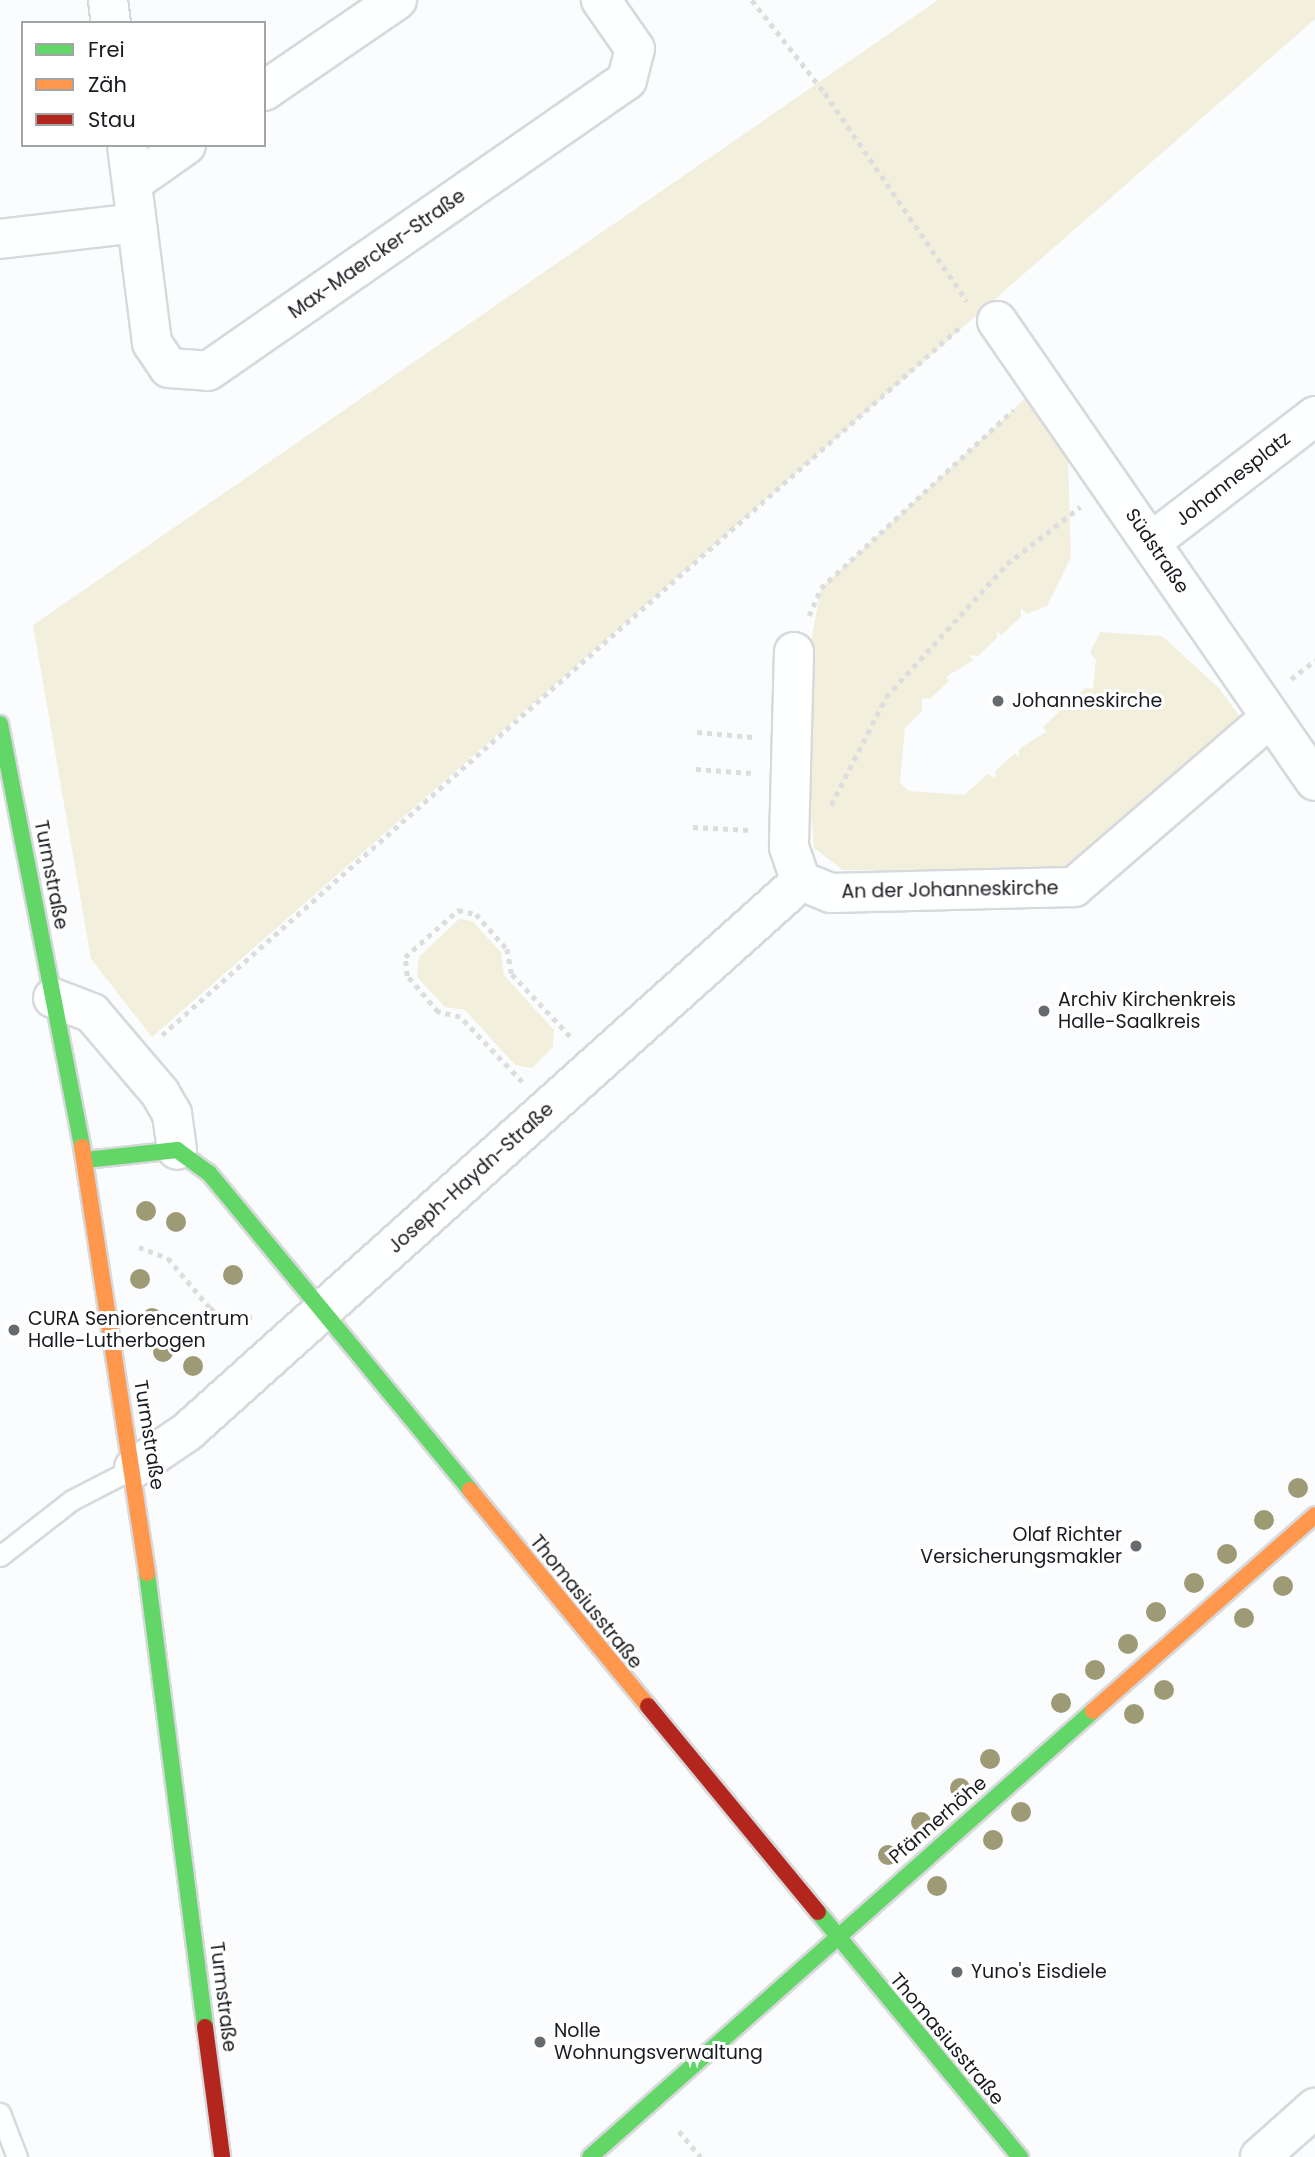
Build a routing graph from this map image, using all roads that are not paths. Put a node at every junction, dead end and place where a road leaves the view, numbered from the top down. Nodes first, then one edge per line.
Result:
1 (108, 0) edge
2 (397, 0) edge
3 (601, 0) edge
4 (111, 21) edge
5 (266, 90) edge
6 (127, 147) edge
7 (183, 147) edge
8 (132, 183) junction
9 (135, 223) junction
10 (0, 239) edge
11 (979, 319) road end
12 (1315, 416) edge
13 (1151, 542) junction
14 (794, 652) road end
15 (1270, 718) junction
16 (0, 724) edge
17 (1315, 781) edge
18 (801, 881) junction
19 (53, 998) junction
20 (177, 1150) junction
21 (85, 1160) junction
22 (322, 1312) junction
23 (134, 1468) junction
24 (1315, 1515) edge
25 (0, 1556) edge
26 (835, 1939) junction
27 (1315, 2108) edge
28 (0, 2113) edge
29 (17, 2157) edge
30 (222, 2157) edge
31 (590, 2157) edge
32 (1020, 2157) edge
33 (1259, 2157) edge

1 - 4 street
2 - 5 street
3 - 9 street, Max-Maercker-Straße
6 - 8 street, Max-Maercker-Straße
7 - 8 street
8 - 9 street, Max-Maercker-Straße
9 - 10 street
11 - 13 street, Südstraße
12 - 13 street, Johannesplatz
13 - 15 street, Südstraße
14 - 18 street
15 - 17 street, Südstraße
15 - 18 street, An der Johanneskirche
16 - 19 street, Turmstraße
18 - 22 street, Joseph-Haydn-Straße
19 - 20 street
19 - 21 street, Turmstraße
20 - 21 street
20 - 22 street, Thomasiusstraße
21 - 23 street, Turmstraße
22 - 23 street, Joseph-Haydn-Straße
22 - 26 street, Thomasiusstraße
23 - 25 lane
23 - 30 street, Turmstraße
24 - 26 street, Pfännerhöhe
26 - 31 street, Pfännerhöhe
26 - 32 street, Thomasiusstraße
27 - 33 street
28 - 29 lane

